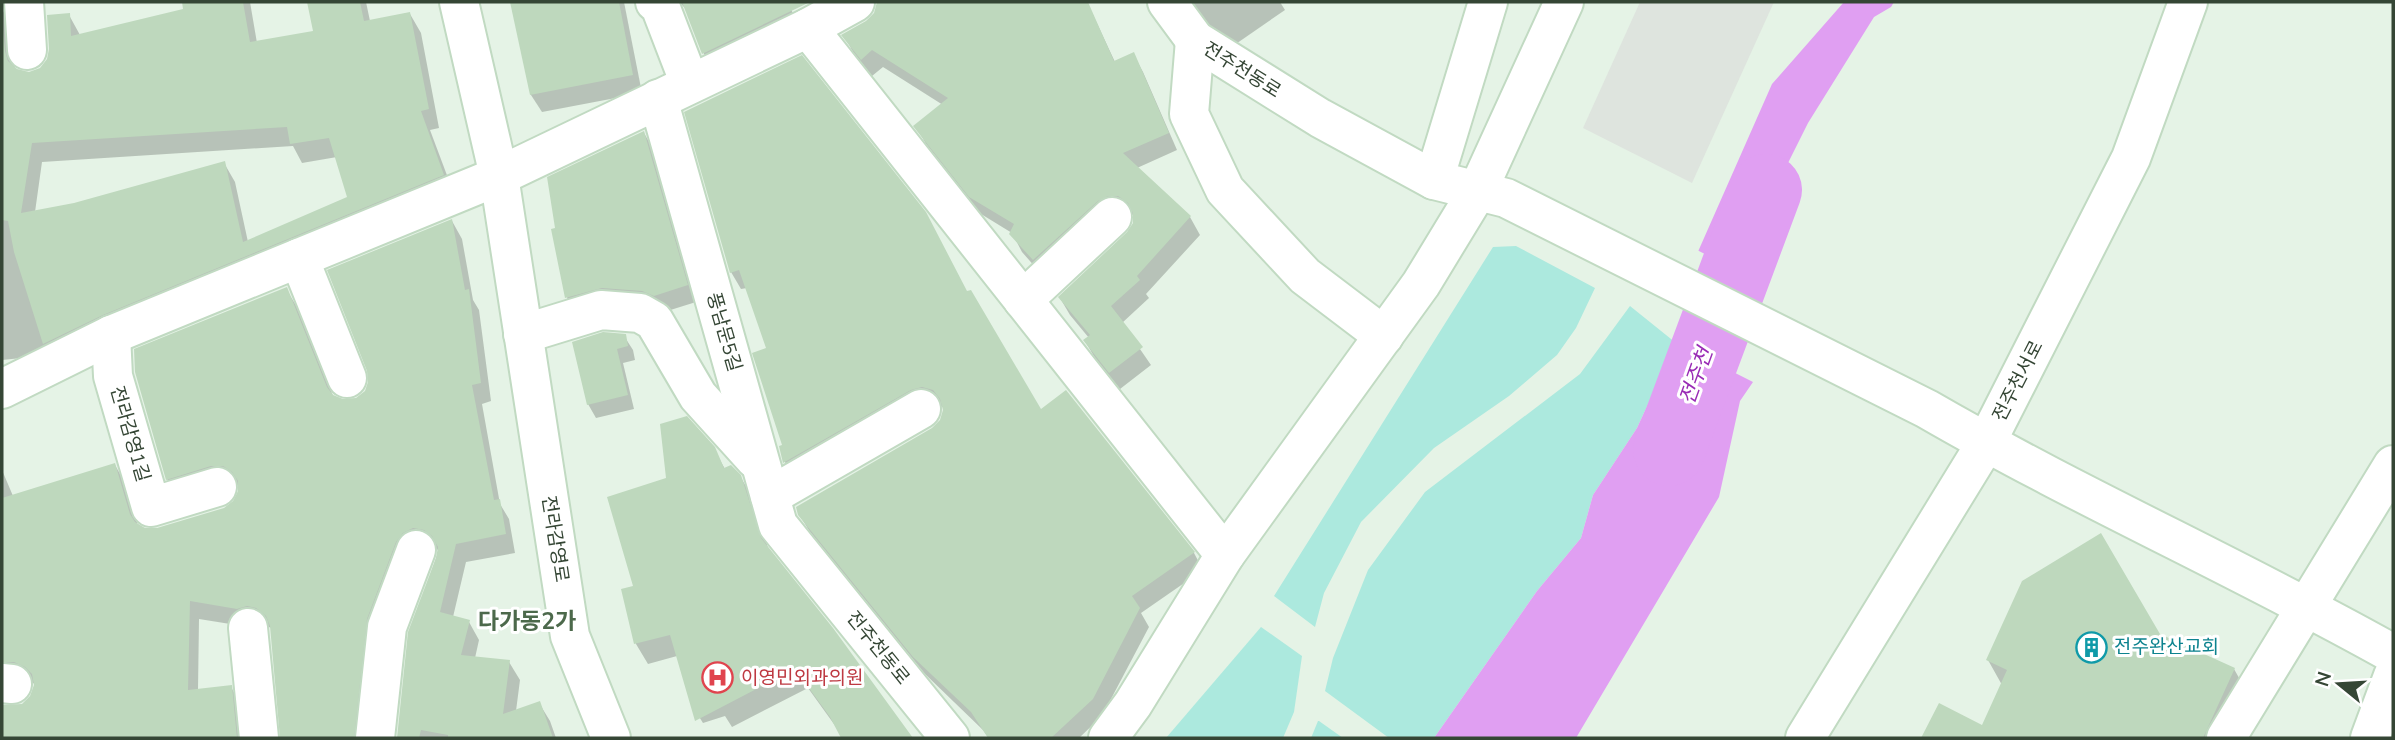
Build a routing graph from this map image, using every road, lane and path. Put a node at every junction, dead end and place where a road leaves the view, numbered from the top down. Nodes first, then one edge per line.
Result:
1 (24, 2) edge
2 (459, 2) edge
3 (655, 2) edge
4 (855, 2) edge
5 (1167, 2) edge
6 (1488, 2) edge
7 (1564, 2) edge
8 (2188, 2) edge
9 (808, 28) junction
10 (1195, 40) junction
11 (27, 50) dead end
12 (674, 92) junction
13 (499, 176) junction
14 (1434, 180) junction
15 (1491, 195) junction
16 (1112, 217) dead end
17 (299, 258) junction
18 (1023, 300) junction
19 (523, 334) junction
20 (111, 335) junction
21 (1384, 336) junction
22 (347, 378) dead end
23 (2, 389) edge
24 (921, 409) dead end
25 (1986, 443) junction
26 (2393, 465) edge
27 (766, 481) junction
28 (217, 487) dead end
29 (416, 550) dead end
30 (1226, 555) junction
31 (805, 558) joint
32 (2306, 605) junction
33 (248, 628) dead end
34 (2393, 654) edge
35 (2393, 676) edge
36 (259, 738) edge
37 (375, 738) edge
38 (611, 738) edge
39 (950, 738) edge
40 (1108, 738) edge
41 (1805, 738) edge
42 (2227, 738) edge
43 (2370, 738) edge

1 - 11 street
2 - 13 street, 전라감영로
3 - 12 street, 풍남문5길
4 - 9 street
5 - 10 street
6 - 14 street
7 - 15 street
8 - 25 street, 전주천서로
9 - 12 street
9 - 18 street
10 - 14 street, 전주천동로
10 - 21 street, 전주천동로
12 - 13 street
12 - 27 street, 풍남문5길
13 - 17 street
13 - 19 street, 전라감영로
14 - 15 street, 전주천동로
15 - 21 street
15 - 25 street, 전주천동로
16 - 18 street
17 - 20 street
17 - 22 street
18 - 30 street
19 - 27 street
19 - 38 street, 전라감영로
20 - 23 street
20 - 28 street, 전라감영1길
21 - 30 street
24 - 27 street
25 - 32 street, 전주천동로
25 - 41 street, 전주천서로
26 - 32 street
27 - 31 street, 풍남문5길
29 - 37 street
30 - 40 street
31 - 39 street, 전주천동로
32 - 34 street, 전주천동로
32 - 42 street
33 - 36 street
35 - 43 street

